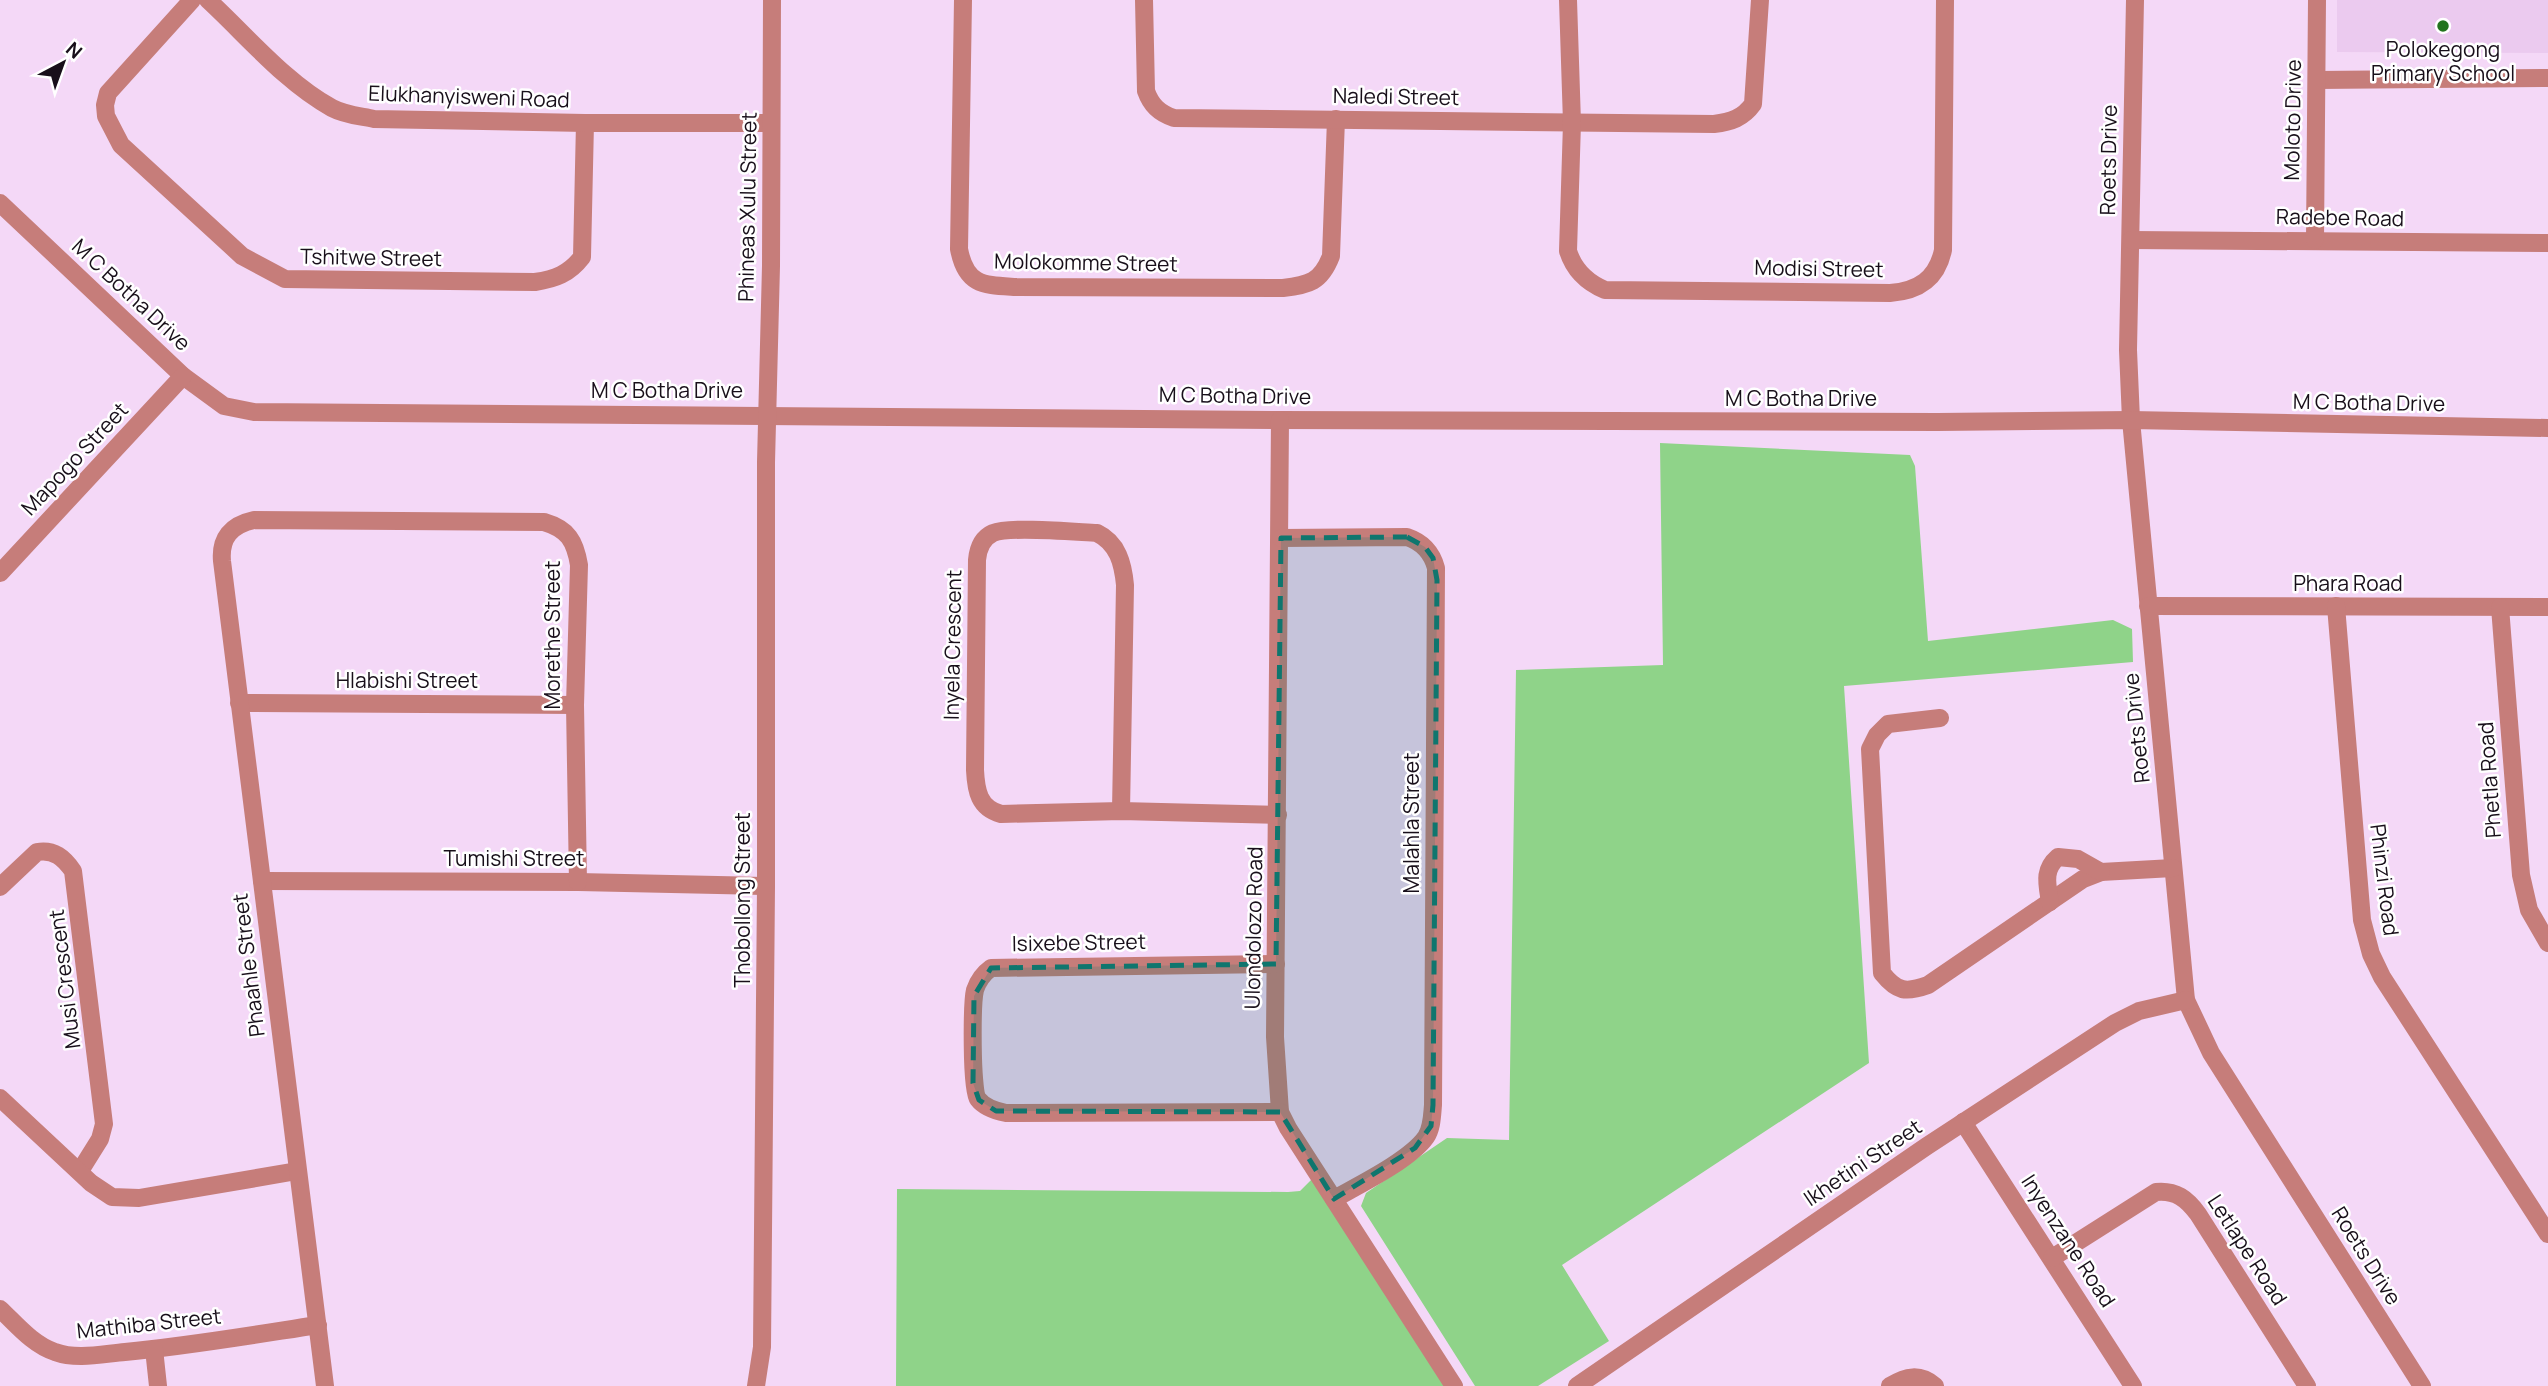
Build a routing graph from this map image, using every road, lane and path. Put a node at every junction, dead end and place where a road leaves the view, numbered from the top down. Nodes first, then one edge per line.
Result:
1 (192, 0) edge
2 (208, 0) edge
3 (772, 0) edge
4 (963, 0) edge
5 (1144, 0) edge
6 (1568, 0) edge
7 (1760, 0) edge
8 (1945, 0) edge
9 (2135, 0) edge
10 (2317, 0) edge
11 (2548, 78) edge
12 (2317, 80) junction
13 (1336, 119) junction
14 (771, 122) junction
15 (585, 123) junction
16 (1572, 123) junction
17 (0, 203) edge
18 (2131, 240) junction
19 (2315, 240) junction
20 (2548, 243) edge
21 (183, 376) junction
22 (767, 414) junction
23 (1280, 420) junction
24 (2131, 420) junction
25 (2548, 428) edge
26 (224, 538) joint
27 (1281, 538) junction
28 (0, 573) edge
29 (2148, 606) junction
30 (2336, 606) junction
31 (2500, 607) junction
32 (2548, 607) edge
33 (239, 702) junction
34 (575, 705) junction
35 (1940, 718) dead end
36 (1121, 811) junction
37 (1278, 815) junction
38 (2173, 868) junction
39 (2101, 873) junction
40 (262, 881) junction
41 (578, 882) junction
42 (766, 886) junction
43 (0, 887) edge
44 (2050, 902) junction
45 (2548, 943) edge
46 (1276, 964) junction
47 (2186, 1000) junction
48 (0, 1098) edge
49 (1280, 1112) junction
50 (1963, 1122) junction
51 (80, 1171) junction
52 (297, 1171) junction
53 (1334, 1199) junction
54 (2548, 1234) edge
55 (2052, 1258) junction
56 (0, 1309) edge
57 (318, 1325) junction
58 (155, 1349) junction
59 (158, 1386) edge
60 (325, 1386) edge
61 (756, 1386) edge
62 (1454, 1386) edge
63 (1577, 1386) edge
64 (1890, 1386) edge
65 (1935, 1386) edge
66 (2133, 1386) edge
67 (2307, 1386) edge
68 (2422, 1386) edge

1 - 15 street, Tshitwe Street
2 - 15 street, Elukhanyisweni Road
3 - 14 street, Phineas Xulu Street
4 - 13 street, Molokomme Street
5 - 13 street, Naledi Street
6 - 16 street, Modisi Street
7 - 16 street, Naledi Street
8 - 16 street, Modisi Street
9 - 18 street, Roets Drive
10 - 12 street, Moloto Drive
11 - 12 street
12 - 19 street, Moloto Drive
13 - 16 street, Naledi Street
14 - 15 street, Elukhanyisweni Road
14 - 22 street, Phineas Xulu Street
17 - 21 street, M C Botha Drive
18 - 19 street, Radebe Road
18 - 24 street, Roets Drive
19 - 20 street, Radebe Road
21 - 22 street, M C Botha Drive
21 - 28 street, Mapogo Street
22 - 23 street, M C Botha Drive
22 - 42 street, Thobollong Street
23 - 24 street, M C Botha Drive
23 - 27 street, Ulondolozo Road
24 - 25 street, M C Botha Drive
24 - 29 street, Roets Drive
26 - 33 street, Phaahle Street
26 - 34 street, Morethe Street
27 - 37 street, Ulondolozo Road
27 - 53 street, Malahla Street
29 - 30 street, Phara Road
29 - 38 street, Roets Drive
30 - 31 street, Phara Road
30 - 54 street, Phinzi Road
31 - 32 street, Phara Road
31 - 45 street, Phetla Road
33 - 34 street, Hlabishi Street
33 - 40 street, Phaahle Street
34 - 41 street, Morethe Street
35 - 44 street
36 - 36 street, Inyela Crescent
36 - 37 street, Inyela Crescent
37 - 46 street, Ulondolozo Road
38 - 39 street
38 - 47 street, Roets Drive
39 - 44 street
39 - 44 street
40 - 41 street, Tumishi Street
40 - 52 street, Phaahle Street
41 - 42 street, Tumishi Street
42 - 61 street, Thobollong Street
43 - 51 street, Musi Crescent
46 - 49 street, Ulondolozo Road
46 - 49 street, Isixebe Street
47 - 50 street, Ikhetini Street
47 - 68 street, Roets Drive
48 - 51 street
49 - 53 street, Ulondolozo Road
50 - 55 street, Inyenzane Road
50 - 63 street, Ikhetini Street
51 - 52 street
52 - 57 street, Phaahle Street
53 - 62 street, Ulondolozo Road
55 - 66 street, Inyenzane Road
55 - 67 street, Letlape Road
56 - 58 street, Mathiba Street
57 - 58 street, Mathiba Street
57 - 60 street, Phaahle Street
58 - 59 street
64 - 65 street

